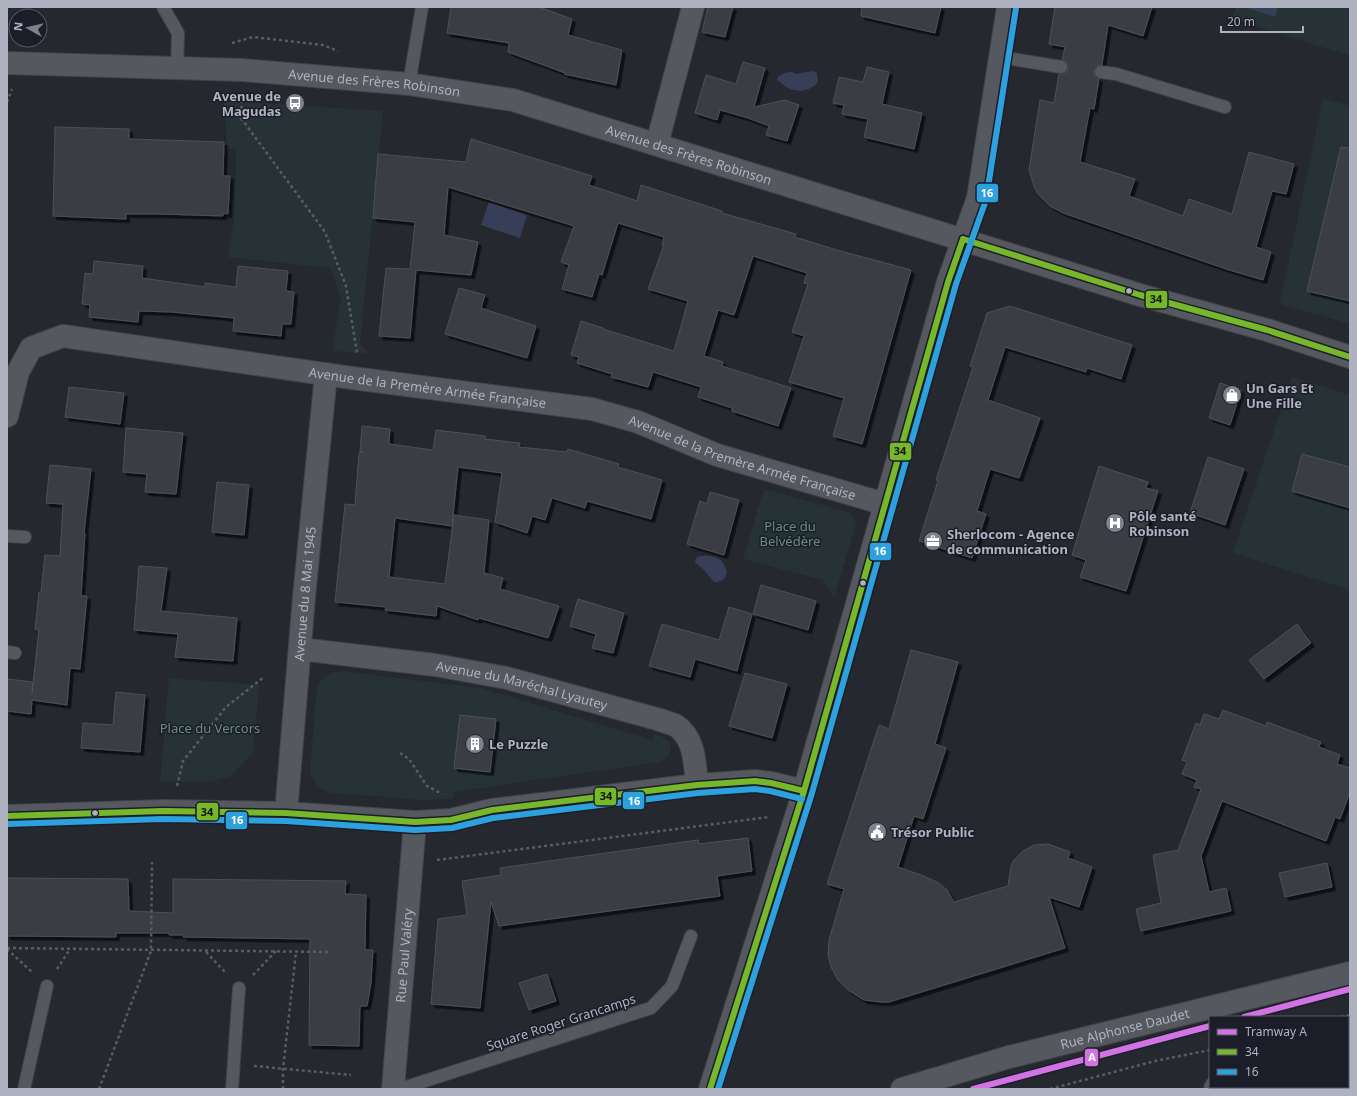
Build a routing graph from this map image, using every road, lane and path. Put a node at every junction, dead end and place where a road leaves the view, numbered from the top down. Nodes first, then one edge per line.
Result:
1 (162, 7) edge
2 (422, 7) edge
3 (693, 7) edge
4 (1008, 7) edge
5 (1000, 57) junction
6 (7, 63) edge
7 (177, 67) junction
8 (1061, 67) dead end
9 (242, 70) junction
10 (1101, 72) dead end
11 (410, 84) junction
12 (1225, 107) dead end
13 (657, 144) junction
14 (963, 240) junction
15 (1350, 357) edge
16 (326, 374) junction
17 (352, 378) junction
18 (7, 416) edge
19 (885, 504) junction
20 (7, 536) edge
21 (25, 537) dead end
22 (300, 649) junction
23 (264, 677) dead end
24 (400, 753) dead end
25 (697, 785) junction
26 (176, 786) dead end
27 (804, 791) junction
28 (446, 796) dead end
29 (286, 813) junction
30 (7, 816) edge
31 (416, 822) junction
32 (432, 859) dead end
33 (152, 862) dead end
34 (691, 936) dead end
35 (7, 948) edge
36 (151, 951) junction
37 (296, 952) junction
38 (329, 952) dead end
39 (1350, 973) edge
40 (47, 986) dead end
41 (240, 988) dead end
42 (1209, 1050) edge
43 (234, 1064) junction
44 (283, 1069) junction
45 (351, 1075) dead end
46 (24, 1089) edge
47 (99, 1089) edge
48 (232, 1089) edge
49 (282, 1089) edge
50 (394, 1089) edge
51 (400, 1089) edge
52 (710, 1089) edge
53 (902, 1089) edge
54 (1050, 1089) edge

1 - 7 lane
2 - 11 lane
3 - 13 street
4 - 5 street
5 - 8 lane
5 - 14 street
6 - 7 street, Avenue des Frères Robinson
7 - 9 street, Avenue des Frères Robinson
9 - 11 street, Avenue des Frères Robinson
9 - 17 path
10 - 12 lane
11 - 13 street, Avenue des Frères Robinson
13 - 14 street, Avenue des Frères Robinson
14 - 15 street, Avenue des Frères Robinson
14 - 19 street
16 - 17 street, Avenue de la Premère Armée Française
16 - 18 street, Avenue de la Premère Armée Française
16 - 22 street, Avenue du 8 Mai 1945
17 - 19 street, Avenue de la Premère Armée Française
19 - 27 street
20 - 21 lane
22 - 25 street, Avenue du Maréchal Lyautey
22 - 29 street, Avenue du 8 Mai 1945
23 - 26 path
24 - 28 path
25 - 27 street
25 - 31 street
27 - 32 path
27 - 52 street
29 - 30 street
29 - 31 street
31 - 50 street, Rue Paul Valéry
33 - 36 path
34 - 51 lane, Square Roger Grancamps
35 - 36 path
36 - 37 path
36 - 47 path
37 - 38 path
37 - 44 path
39 - 53 street, Rue Alphonse Daudet
40 - 46 lane
41 - 43 lane
42 - 54 path
43 - 44 path
43 - 48 lane
44 - 45 path
44 - 49 path

